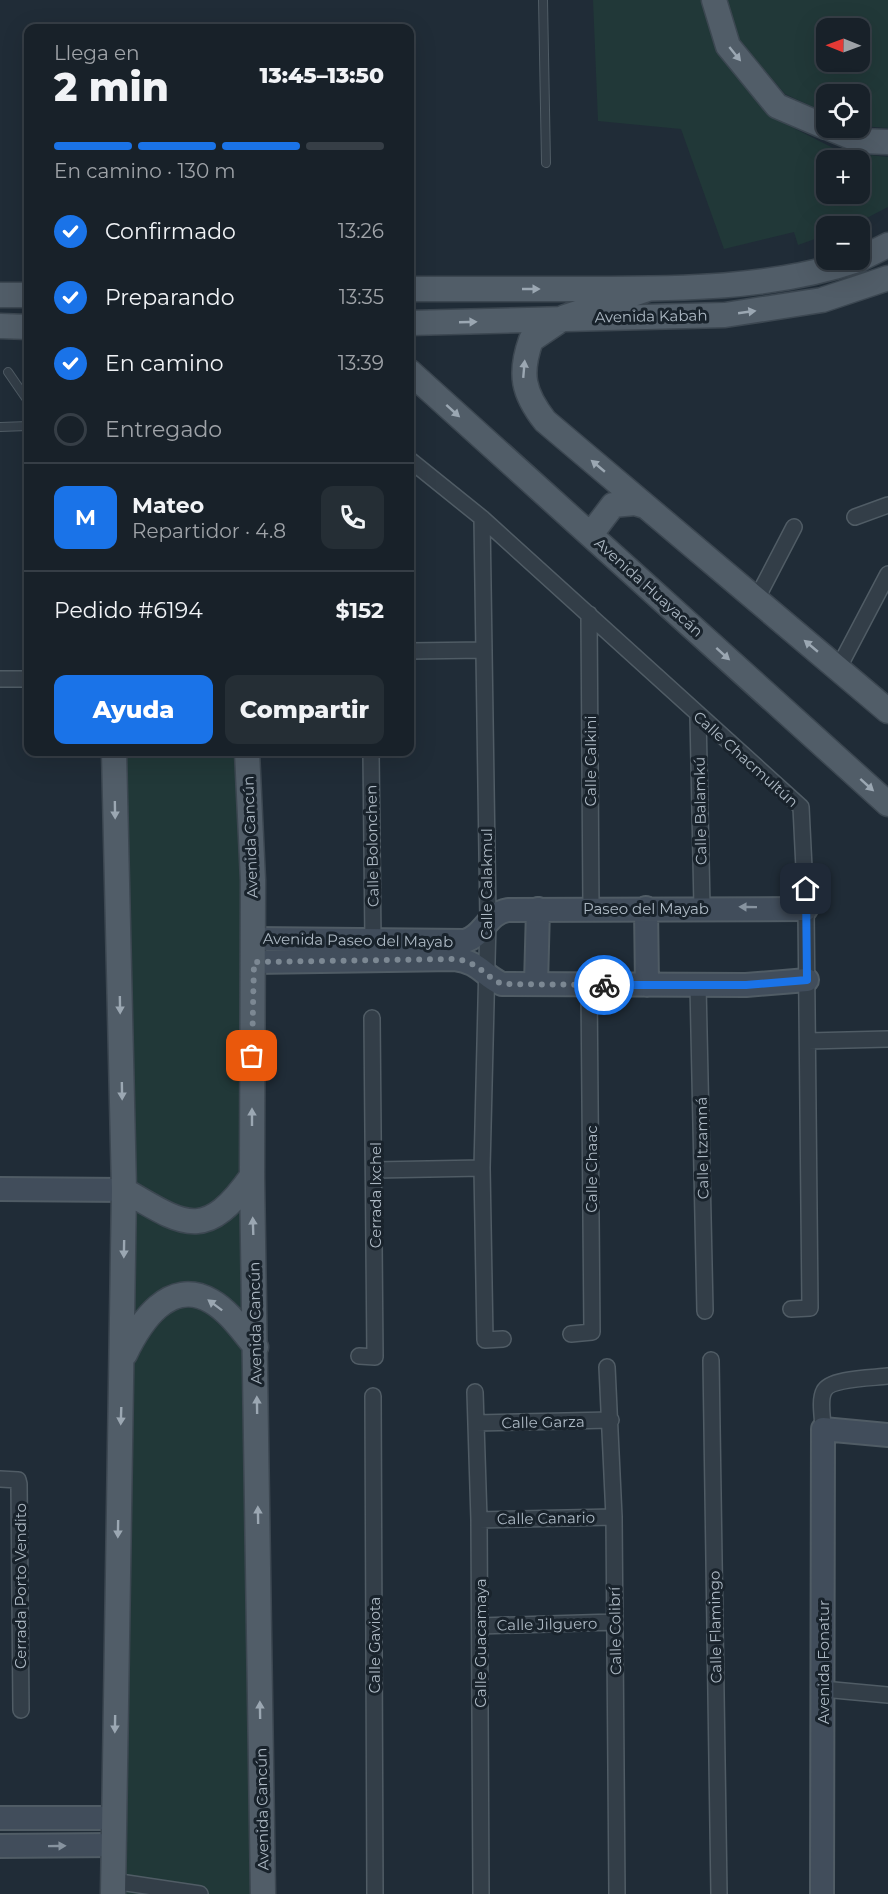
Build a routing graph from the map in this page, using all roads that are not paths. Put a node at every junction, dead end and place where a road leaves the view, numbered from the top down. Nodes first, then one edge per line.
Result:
1 (543, 0) edge
2 (714, 0) edge
3 (816, 122) edge
4 (854, 138) edge
5 (888, 142) edge
6 (546, 163) dead end
7 (888, 245) edge
8 (870, 254) edge
9 (828, 270) edge
10 (888, 278) edge
11 (414, 289) edge
12 (648, 290) junction
13 (0, 295) edge
14 (24, 295) edge
15 (565, 317) junction
16 (414, 323) edge
17 (0, 326) edge
18 (24, 327) edge
19 (8, 372) dead end
20 (414, 376) edge
21 (24, 395) edge
22 (24, 426) edge
23 (0, 427) edge
24 (414, 463) edge
25 (888, 505) edge
26 (645, 506) junction
27 (855, 517) dead end
28 (482, 518) junction
29 (794, 527) dead end
30 (591, 534) junction
31 (888, 574) edge
32 (756, 600) junction
33 (589, 615) junction
34 (484, 650) junction
35 (414, 651) edge
36 (838, 669) junction
37 (0, 679) edge
38 (24, 679) edge
39 (888, 711) edge
40 (698, 715) junction
41 (114, 756) edge
42 (247, 756) edge
43 (371, 756) edge
44 (888, 804) edge
45 (702, 907) junction
46 (591, 908) junction
47 (646, 908) junction
48 (538, 909) junction
49 (806, 909) junction
50 (488, 920) junction
51 (373, 941) junction
52 (253, 951) junction
53 (484, 970) junction
54 (807, 980) junction
55 (536, 984) junction
56 (589, 985) junction
57 (646, 985) junction
58 (698, 985) junction
59 (372, 1018) dead end
60 (888, 1039) edge
61 (808, 1041) junction
62 (482, 1168) junction
63 (375, 1170) junction
64 (252, 1176) junction
65 (0, 1189) edge
66 (124, 1191) junction
67 (791, 1309) dead end
68 (705, 1311) dead end
69 (571, 1334) dead end
70 (503, 1339) dead end
71 (256, 1347) junction
72 (359, 1356) dead end
73 (711, 1360) dead end
74 (122, 1361) junction
75 (607, 1367) dead end
76 (888, 1376) edge
77 (475, 1392) dead end
78 (373, 1396) dead end
79 (611, 1420) junction
80 (476, 1423) junction
81 (823, 1429) junction
82 (888, 1435) edge
83 (0, 1479) edge
84 (614, 1517) junction
85 (478, 1520) junction
86 (615, 1622) junction
87 (480, 1626) junction
88 (824, 1689) junction
89 (888, 1695) edge
90 (21, 1710) dead end
91 (0, 1818) edge
92 (113, 1818) junction
93 (113, 1845) junction
94 (0, 1846) edge
95 (113, 1887) edge
96 (265, 1890) edge
97 (200, 1894) edge
98 (375, 1894) edge
99 (481, 1894) edge
100 (617, 1894) edge
101 (719, 1894) edge
102 (822, 1894) edge

1 - 6 lane
2 -> 3 main road
4 - 5 main road
7 - 8 main road, Avenida Kabah
9 - 12 main road, Avenida Kabah
15 -> 10 main road, Avenida Kabah
11 -> 12 main road, Avenida Kabah
12 - 15 main road
13 - 14 main road
16 -> 15 main road, Avenida Kabah
26 -> 15 main road
17 - 18 main road
19 - 21 lane
20 -> 30 main road, Avenida Huayacán
22 - 23 lane
24 - 28 street, Calle Chacmultún
25 - 27 street
26 - 30 main road
26 - 32 main road
28 - 33 street, Calle Chacmultún
28 - 34 street, Calle Calakmul
29 - 32 street
30 -> 44 main road, Avenida Huayacán
31 - 36 street
36 -> 32 main road
33 - 40 street, Calle Chacmultún
33 - 46 street, Calle Calkini
34 - 35 street
34 - 50 street, Calle Calakmul
36 - 39 main road
37 - 38 street
40 - 45 street, Calle Balamkú
40 - 49 street, Calle Chacmultún
41 -> 66 main road
42 - 52 main road, Avenida Cancún
43 - 51 street, Calle Bolonchen
45 - 47 street, Paseo del Mayab
49 -> 45 street, Paseo del Mayab
46 - 47 street, Paseo del Mayab
46 - 48 street, Paseo del Mayab
47 - 57 street
48 - 50 street, Paseo del Mayab
48 - 55 street
49 - 54 street, Calle Chacmultún
50 - 51 street, Avenida Paseo del Mayab
50 - 53 street, Calle Calakmul
51 - 52 street, Avenida Paseo del Mayab
52 - 53 street, Avenida Paseo del Mayab
64 -> 52 main road, Avenida Cancún
53 - 55 street
53 - 62 street, Calle Calakmul
54 - 58 street
54 - 61 street, Calle Chacmultún
55 - 56 street
56 - 57 street
56 - 69 street, Calle Chaac
57 - 58 street
58 - 68 street, Calle Itzamná
59 - 63 street, Cerrada Ixchel
60 - 61 street
61 - 67 street, Calle Chacmultún
62 - 63 street
62 - 70 street, Calle Calakmul
63 - 72 street, Cerrada Ixchel
64 - 66 main road
71 -> 64 main road, Avenida Cancún
65 - 66 street
66 -> 74 main road
71 -> 74 main road
96 -> 71 main road, Avenida Cancún
73 - 101 street, Calle Flamingo
74 -> 92 main road
75 - 79 street, Calle Colibrí
76 - 81 street
77 - 80 street, Calle Guacamaya
78 - 98 street, Calle Gaviota
79 - 80 street, Calle Garza
79 - 84 street, Calle Colibrí
80 - 85 street, Calle Guacamaya
81 - 82 street
81 - 88 street, Avenida Fonatur
83 - 90 street, Cerrada Porto Vendito
84 - 85 street, Calle Canario
84 - 86 street, Calle Colibrí
85 - 87 street, Calle Guacamaya
86 - 87 street, Calle Jilguero
86 - 100 street, Calle Colibrí
87 - 99 street, Calle Guacamaya
88 - 89 street
88 - 102 street, Avenida Fonatur
91 - 92 street
92 - 93 main road
94 -> 93 street
93 - 95 main road
95 - 97 street

